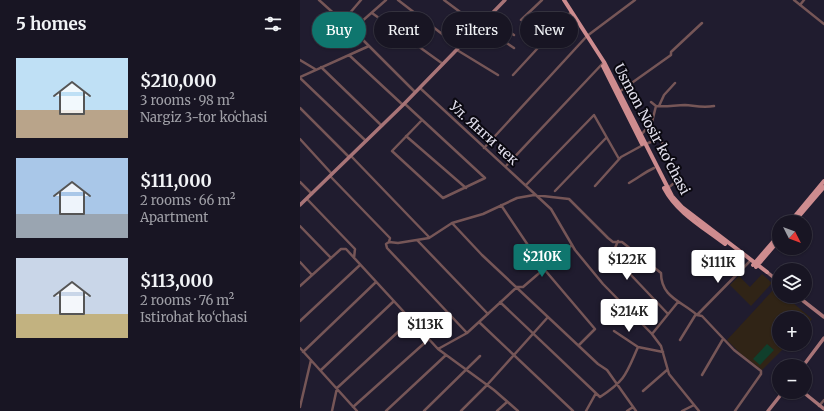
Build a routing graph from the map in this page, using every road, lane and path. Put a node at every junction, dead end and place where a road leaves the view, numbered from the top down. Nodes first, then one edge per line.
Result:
1 (361, 0) edge
2 (386, 0) edge
3 (398, 0) edge
4 (444, 0) edge
5 (542, 0) edge
6 (564, 0) edge
7 (635, 0) edge
8 (794, 0) edge
9 (804, 0) edge
10 (321, 1) edge
11 (502, 1) edge
12 (800, 5) junction
13 (333, 12) edge
14 (351, 12) edge
15 (460, 12) edge
16 (492, 12) edge
17 (530, 12) edge
18 (571, 12) edge
19 (372, 13) junction
20 (366, 18) edge
21 (578, 22) edge
22 (702, 23) dead end
23 (824, 24) edge
24 (442, 35) edge
25 (587, 36) junction
26 (366, 43) edge
27 (369, 46) junction
28 (458, 48) joint
29 (537, 48) edge
30 (349, 55) junction
31 (300, 60) edge
32 (602, 61) junction
33 (443, 64) junction
34 (321, 67) junction
35 (315, 69) junction
36 (498, 75) dead end
37 (512, 75) dead end
38 (300, 78) edge
39 (675, 83) dead end
40 (420, 88) junction
41 (416, 92) junction
42 (619, 92) junction
43 (651, 102) dead end
44 (404, 105) junction
45 (658, 106) junction
46 (714, 106) dead end
47 (300, 108) edge
48 (422, 120) junction
49 (383, 126) junction
50 (641, 135) junction
51 (406, 136) junction
52 (606, 138) junction
53 (300, 140) edge
54 (367, 141) junction
55 (644, 145) junction
56 (484, 148) junction
57 (649, 155) junction
58 (350, 157) junction
59 (619, 159) junction
60 (506, 166) junction
61 (654, 168) junction
62 (331, 175) junction
63 (824, 181) edge
64 (300, 182) edge
65 (630, 183) dead end
66 (526, 185) junction
67 (595, 186) dead end
68 (823, 187) edge
69 (466, 188) junction
70 (668, 188) junction
71 (555, 191) dead end
72 (312, 194) junction
73 (534, 195) junction
74 (307, 199) junction
75 (501, 204) junction
76 (300, 205) edge
77 (797, 215) edge
78 (800, 215) edge
79 (452, 223) junction
80 (300, 226) edge
81 (429, 238) junction
82 (417, 240) junction
83 (618, 241) junction
84 (389, 242) junction
85 (772, 243) edge
86 (572, 245) junction
87 (772, 246) edge
88 (331, 258) junction
89 (354, 259) junction
90 (300, 262) edge
91 (753, 264) junction
92 (360, 265) junction
93 (544, 269) junction
94 (767, 272) joint
95 (312, 274) junction
96 (772, 276) edge
97 (376, 282) junction
98 (300, 286) edge
99 (517, 287) junction
100 (394, 301) junction
101 (500, 302) junction
102 (678, 302) junction
103 (806, 303) edge
104 (488, 314) junction
105 (668, 314) junction
106 (696, 314) junction
107 (548, 317) junction
108 (824, 317) edge
109 (411, 320) junction
110 (300, 321) edge
111 (479, 322) junction
112 (614, 331) dead end
113 (467, 333) junction
114 (533, 333) junction
115 (652, 334) junction
116 (824, 338) edge
117 (429, 339) junction
118 (723, 339) junction
119 (680, 340) dead end
120 (579, 346) junction
121 (638, 347) junction
122 (300, 348) edge
123 (438, 349) junction
124 (304, 352) junction
125 (663, 352) junction
126 (446, 355) junction
127 (514, 355) junction
128 (480, 356) dead end
129 (808, 359) edge
130 (311, 360) junction
131 (321, 370) junction
132 (466, 370) junction
133 (667, 370) junction
134 (702, 374) dead end
135 (487, 385) junction
136 (618, 385) junction
137 (337, 388) junction
138 (643, 391) dead end
139 (596, 393) junction
140 (777, 399) edge
141 (812, 399) edge
142 (824, 400) edge
143 (507, 402) junction
144 (694, 405) junction
145 (820, 406) junction
146 (300, 407) edge
147 (354, 407) junction
148 (633, 407) junction
149 (824, 410) edge
150 (332, 411) edge
151 (357, 411) edge
152 (386, 411) edge
153 (424, 411) edge
154 (461, 411) edge
155 (497, 411) edge
156 (518, 411) edge
157 (573, 411) edge
158 (586, 411) edge
159 (627, 411) edge
160 (636, 411) edge
161 (682, 411) edge
162 (699, 411) edge
163 (735, 411) edge
164 (768, 411) edge

1 - 14 street
2 - 19 street
3 - 24 street
4 - 15 street
5 - 17 street
6 - 18 main road, Usmon Nosir ko‘chasi
7 - 25 street
8 - 12 street
9 - 12 street
10 - 13 street
11 - 16 street
12 - 23 street
19 - 20 street
19 - 33 street
21 - 25 main road, Usmon Nosir ko‘chasi
22 - 42 street
25 - 32 main road, Usmon Nosir ko‘chasi
25 - 56 street
26 - 27 street
27 - 30 street
27 - 41 street
28 - 33 street
28 - 36 street
29 - 37 street
30 - 34 street
30 - 44 street
31 - 35 street
32 - 42 main road, Usmon Nosir ko‘chasi
32 - 55 main road, Usmon Nosir ko‘chasi
32 - 60 street
33 - 40 street
34 - 35 street
34 - 49 street
35 - 38 street
38 - 54 street
39 - 45 street
40 - 41 street
40 - 56 street, Ул. Янги чек
41 - 44 street
42 - 50 main road, Usmon Nosir ko‘chasi
43 - 45 street
44 - 48 street
44 - 49 street
45 - 46 street
45 - 50 street
47 - 58 street
48 - 51 street
48 - 69 street
49 - 54 street
50 - 55 main road, Usmon Nosir ko‘chasi
51 - 69 street
51 - 69 street
52 - 59 street
52 - 66 street
52 - 71 street
53 - 62 street
54 - 58 street
55 - 57 main road, Usmon Nosir ko‘chasi
55 - 59 street
55 - 70 street
56 - 60 street, Ул. Янги чек
57 - 61 main road, Usmon Nosir ko‘chasi
57 - 70 main road, Usmon Nosir ko‘chasi
58 - 62 street
58 - 81 street
59 - 67 street
60 - 66 street, Ул. Янги чек
61 - 65 street
61 - 91 main road, Usmon Nosir ko‘chasi
62 - 72 street
62 - 84 street
63 - 68 main road
64 - 72 street
66 - 73 street, Ул. Янги чек
68 - 77 main road
68 - 78 main road
70 - 91 main road, Usmon Nosir ko‘chasi
72 - 74 street
73 - 75 street
73 - 83 street
73 - 86 street, Ул. Янги чек
74 - 76 street
74 - 89 street
75 - 79 street
75 - 93 street
79 - 81 street
79 - 99 street
80 - 88 street
81 - 82 street
82 - 84 street
82 - 104 street
83 - 102 street
83 - 105 street
84 - 113 street
85 - 91 main road
86 - 93 street
86 - 115 street, Ул. Янги чек
87 - 91 main road
88 - 89 street
88 - 95 street
89 - 92 street
90 - 95 street
91 - 94 main road, Usmon Nosir ko‘chasi
91 - 106 street
92 - 97 street
92 - 110 street
93 - 99 street
93 - 120 street
94 - 96 street, Usmon Nosir ko‘chasi
95 - 98 street
97 - 100 street
97 - 124 street
99 - 101 street
99 - 107 street
100 - 109 street
100 - 131 street
101 - 104 street
101 - 114 street
102 - 105 street
102 - 106 street
103 - 108 street
104 - 111 street
105 - 115 street
106 - 118 street
106 - 119 street
107 - 114 street
107 - 120 street
109 - 117 street
109 - 137 street
111 - 113 street
111 - 127 street
112 - 121 street
113 - 123 street
114 - 127 street
114 - 139 street
115 - 125 street, Ул. Янги чек
116 - 129 street
117 - 123 street
117 - 147 street
118 - 134 street
118 - 163 street
120 - 136 street
121 - 125 street
121 - 136 street
122 - 124 street
123 - 126 street
124 - 130 street
125 - 133 street, Ул. Янги чек
126 - 132 street
126 - 152 street
127 - 135 street
127 - 157 street
128 - 132 street
130 - 131 street
130 - 146 street
131 - 137 street
132 - 135 street
132 - 153 street
133 - 138 street
133 - 144 street
135 - 143 street
135 - 154 street
136 - 139 street
136 - 148 street
137 - 147 street
137 - 150 street
139 - 158 street
140 - 164 street
141 - 145 street
142 - 145 street
143 - 155 street
143 - 156 street
144 - 161 street
144 - 162 street
145 - 149 street
147 - 151 street
148 - 159 street
148 - 160 street

